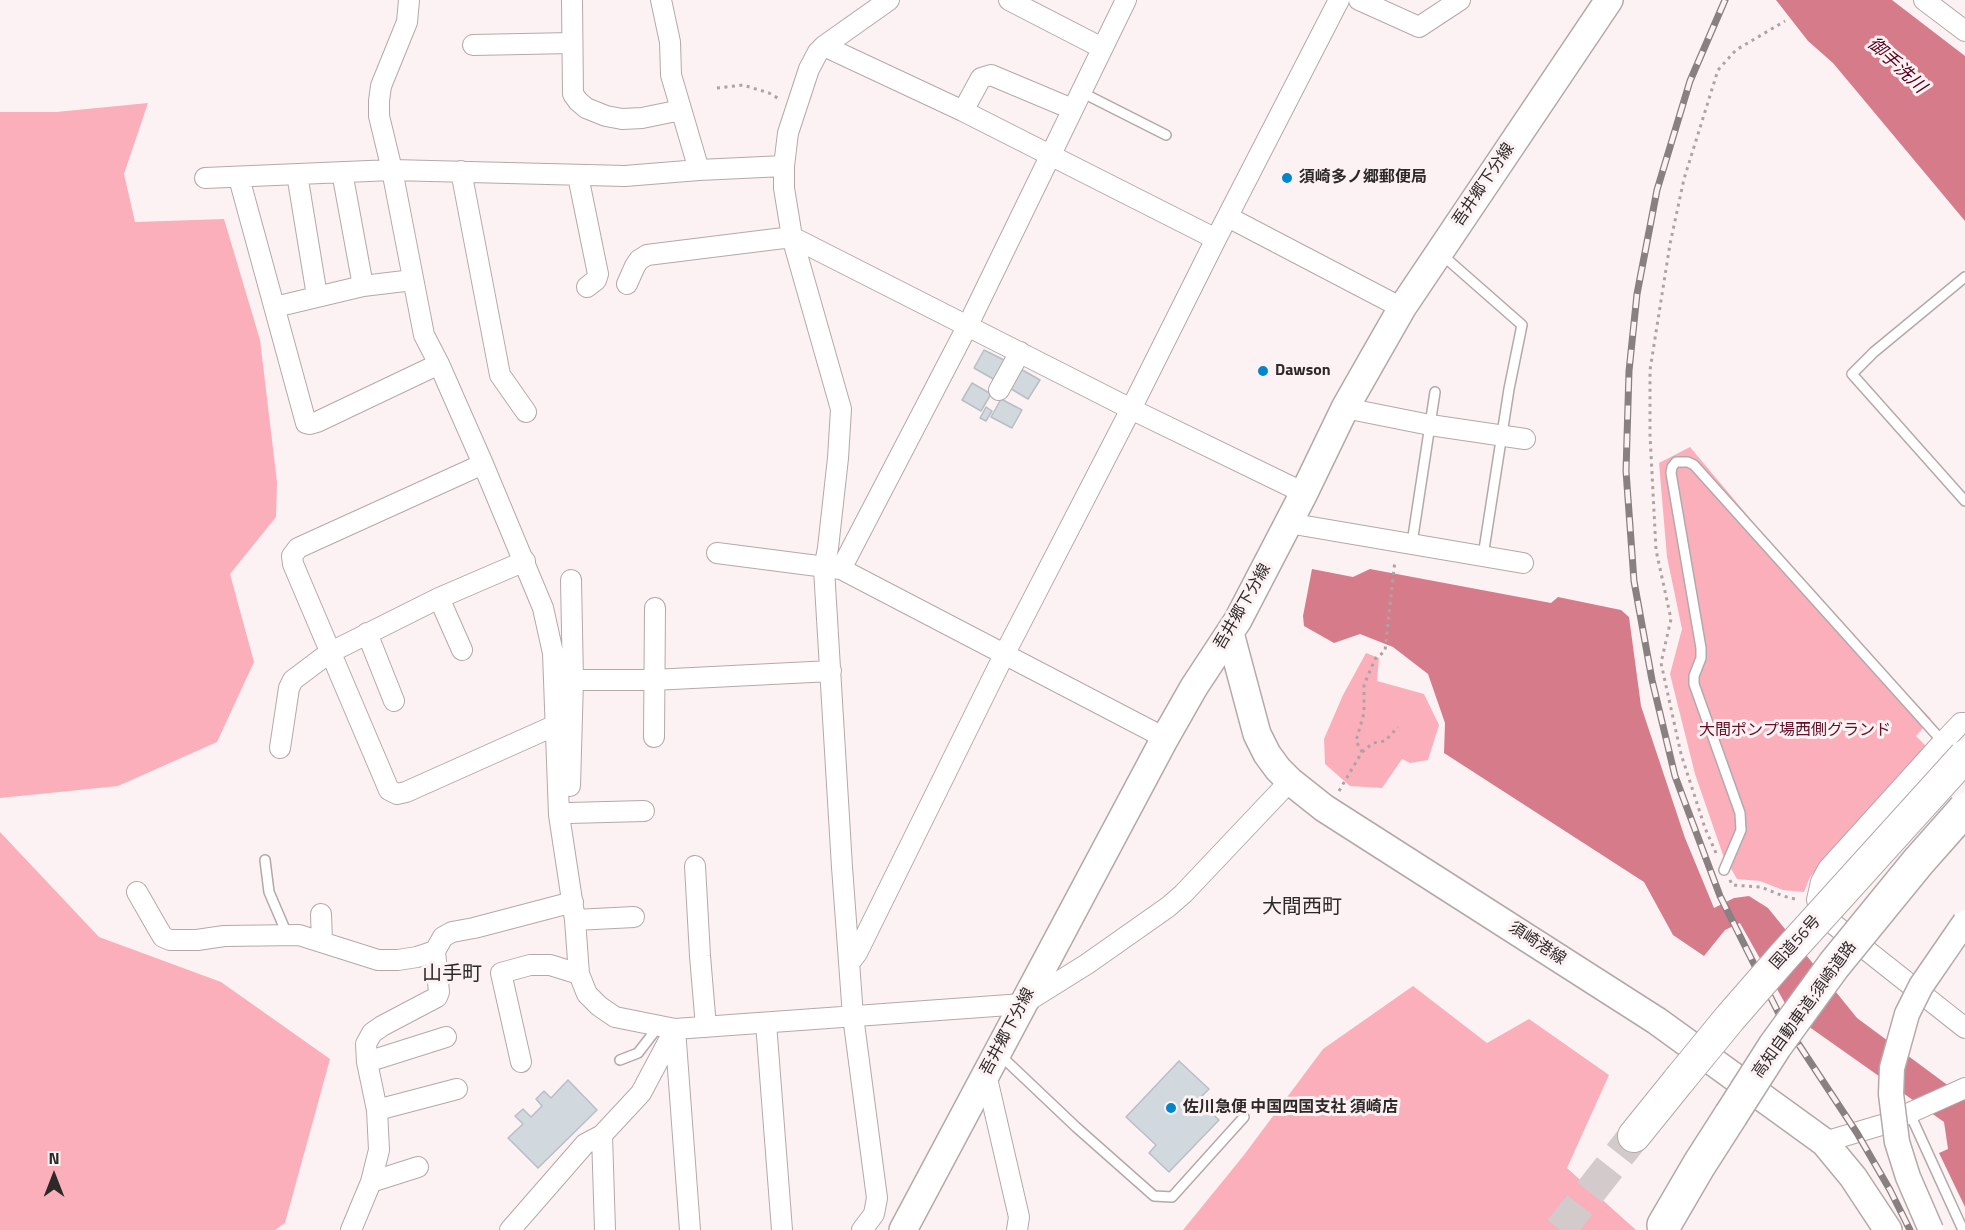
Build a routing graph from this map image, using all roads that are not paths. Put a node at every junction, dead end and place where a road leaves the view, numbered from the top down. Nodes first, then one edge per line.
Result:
1 (409, 0) edge
2 (572, 0) edge
3 (662, 0) edge
4 (889, 0) edge
5 (1009, 0) edge
6 (1126, 0) edge
7 (1339, 0) edge
8 (1359, 0) edge
9 (1460, 0) edge
10 (1609, 0) edge
11 (1924, 0) edge
12 (1963, 24) edge
13 (572, 43) junction
14 (473, 45) dead end
15 (824, 46) junction
16 (1102, 48) junction
17 (1081, 92) junction
18 (681, 110) junction
19 (1072, 110) junction
20 (963, 111) junction
21 (1166, 135) dead end
22 (1050, 156) junction
23 (783, 166) junction
24 (392, 170) junction
25 (699, 170) junction
26 (460, 171) junction
27 (342, 172) junction
28 (297, 174) junction
29 (578, 176) junction
30 (205, 178) dead end
31 (239, 178) junction
32 (1228, 217) junction
33 (792, 237) junction
34 (1216, 239) junction
35 (1439, 252) junction
36 (1965, 277) edge
37 (413, 280) junction
38 (627, 284) dead end
39 (363, 286) junction
40 (587, 287) dead end
41 (316, 296) junction
42 (275, 307) junction
43 (1402, 308) junction
44 (968, 325) junction
45 (1020, 352) junction
46 (439, 364) junction
47 (999, 390) dead end
48 (1435, 392) dead end
49 (1345, 408) junction
50 (1131, 409) junction
51 (526, 412) dead end
52 (1430, 425) junction
53 (1503, 437) junction
54 (1525, 439) dead end
55 (483, 464) junction
56 (1304, 493) junction
57 (1965, 501) edge
58 (1288, 523) junction
59 (1412, 543) junction
60 (717, 553) dead end
61 (1483, 556) junction
62 (525, 561) junction
63 (1523, 563) dead end
64 (832, 569) junction
65 (571, 580) dead end
66 (439, 598) junction
67 (655, 608) dead end
68 (367, 633) junction
69 (1230, 633) junction
70 (462, 650) dead end
71 (329, 652) junction
72 (1004, 655) junction
73 (831, 671) junction
74 (573, 680) junction
75 (653, 680) junction
76 (394, 701) dead end
77 (1964, 721) edge
78 (556, 725) junction
79 (654, 737) dead end
80 (1165, 738) junction
81 (280, 748) dead end
82 (1954, 749) edge
83 (1290, 782) junction
84 (1965, 809) edge
85 (644, 812) dead end
86 (564, 814) junction
87 (265, 860) dead end
88 (695, 866) dead end
89 (1724, 870) dead end
90 (137, 891) dead end
91 (574, 911) junction
92 (321, 914) dead end
93 (634, 917) dead end
94 (1965, 922) edge
95 (287, 934) junction
96 (322, 942) junction
97 (435, 951) junction
98 (850, 962) junction
99 (579, 974) junction
100 (1023, 1004) junction
101 (853, 1016) junction
102 (766, 1023) junction
103 (706, 1027) junction
104 (667, 1028) junction
105 (1965, 1028) edge
106 (446, 1037) dead end
107 (620, 1060) dead end
108 (367, 1062) junction
109 (521, 1062) dead end
110 (992, 1063) junction
111 (457, 1089) dead end
112 (1964, 1090) edge
113 (377, 1110) junction
114 (1915, 1112) junction
115 (1244, 1117) dead end
116 (602, 1135) junction
117 (1634, 1136) tunnel mouth
118 (1824, 1142) junction
119 (418, 1167) dead end
120 (372, 1182) junction
121 (1664, 1225) dead end
122 (516, 1227) edge
123 (351, 1230) edge
124 (605, 1230) edge
125 (690, 1230) edge
126 (782, 1230) edge
127 (862, 1230) edge
128 (903, 1230) edge
129 (1017, 1230) edge
130 (1888, 1230) edge
131 (1931, 1230) edge
132 (1962, 1230) edge

1 - 24 street
2 - 13 street
3 - 18 street
4 - 15 street
5 - 16 street
6 - 16 street
7 - 32 street
8 - 9 street
10 - 35 main road, 吾井郷下分線
11 - 12 street
13 - 14 street
13 - 18 street
15 - 20 street
15 - 23 street
16 - 17 street
17 - 19 street
17 - 21 lane
18 - 25 street
19 - 20 street
19 - 22 street
20 - 22 street
22 - 34 street
22 - 44 street
23 - 25 street
23 - 33 street
24 - 26 street
24 - 27 street
24 - 37 street
25 - 29 street
26 - 29 street
26 - 51 street
27 - 28 street
27 - 39 street
28 - 31 street
28 - 41 street
29 - 40 street
30 - 31 street
31 - 42 street
32 - 34 street
32 - 43 street
33 - 38 street
33 - 44 street
33 - 64 street
34 - 50 street
35 - 43 main road, 吾井郷下分線
35 - 53 lane
36 - 57 lane
37 - 39 street
37 - 46 street
39 - 41 street
41 - 42 street
42 - 46 street
43 - 49 main road, 吾井郷下分線
44 - 45 street
44 - 64 street
45 - 47 street
45 - 50 street
46 - 55 street
48 - 52 lane
49 - 52 street
49 - 56 main road, 吾井郷下分線
50 - 56 street
50 - 72 street
52 - 53 street
52 - 59 lane
53 - 54 street
53 - 61 lane
55 - 62 street
55 - 71 street
56 - 58 main road, 吾井郷下分線
58 - 59 street
58 - 69 main road, 吾井郷下分線
59 - 61 street
60 - 64 street
61 - 63 street
62 - 66 street
62 - 78 street
64 - 72 street
64 - 73 street
65 - 74 street
66 - 68 street
66 - 70 street
67 - 75 street
68 - 71 street
68 - 76 street
69 - 80 main road, 吾井郷下分線
69 - 83 main road, 須崎港線
71 - 78 street
71 - 81 street
72 - 80 street
72 - 98 street
73 - 75 street
73 - 98 street
74 - 75 street
74 - 86 street
75 - 79 street
77 - 82 street
78 - 86 street
80 - 100 main road, 吾井郷下分線
82 - 89 lane
82 - 105 street
82 - 117 highway, 国道56号, bridge
83 - 100 street
83 - 118 main road, 須崎港線
84 - 121 highway, 高知自動車道;須崎道路, bridge
85 - 86 street
86 - 91 street
87 - 95 lane
88 - 103 street
90 - 95 street
91 - 93 street
91 - 97 street
91 - 99 street
92 - 96 street
94 - 131 street, bridge
95 - 96 street
96 - 97 street
97 - 108 street
98 - 101 street
99 - 104 street
99 - 109 street
100 - 101 street
100 - 110 main road, 吾井郷下分線
101 - 102 street
101 - 127 street
102 - 103 street
102 - 126 street
103 - 104 street
104 - 107 lane
104 - 116 street
104 - 125 street
106 - 108 street
108 - 113 street
110 - 115 lane
110 - 128 main road, 吾井郷下分線
110 - 129 street
111 - 113 street
112 - 114 street
113 - 120 street
114 - 118 street
114 - 132 lane
116 - 122 street
116 - 124 street
118 - 130 main road, 須崎港線
119 - 120 street
120 - 123 street

